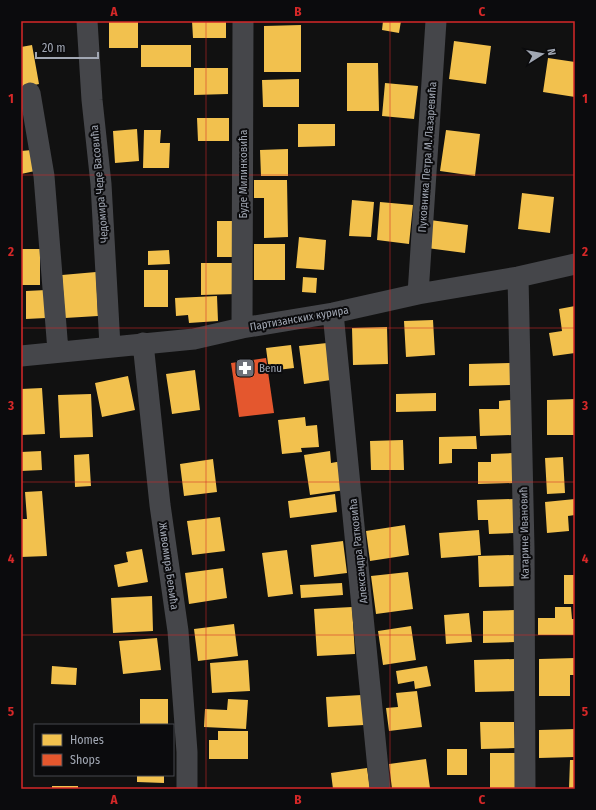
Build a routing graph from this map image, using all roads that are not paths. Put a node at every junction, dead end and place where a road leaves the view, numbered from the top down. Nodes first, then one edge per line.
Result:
1 (87, 21) edge
2 (242, 21) edge
3 (436, 21) edge
4 (30, 93) dead end
5 (575, 264) edge
6 (518, 277) junction
7 (418, 294) junction
8 (333, 313) junction
9 (242, 328) junction
10 (143, 344) junction
11 (110, 346) junction
12 (58, 352) junction
13 (21, 356) edge
14 (187, 789) edge
15 (380, 789) edge
16 (526, 789) edge

1 - 11 street, Чедомира Чеде Васовића
2 - 9 street, Буде Милинковића
3 - 7 street, Пуковника Петра М. Лазаревића
4 - 12 street
5 - 6 street, Партизанских курира
6 - 7 street, Партизанских курира
6 - 16 street, Катарине Ивановић
7 - 8 street, Партизанских курира
8 - 9 street, Партизанских курира
8 - 15 street, Александра Ратковића
9 - 10 street, Партизанских курира
10 - 11 street, Партизанских курира
10 - 14 street, Живомира Бељића
11 - 12 street, Партизанских курира
12 - 13 street, Партизанских курира

